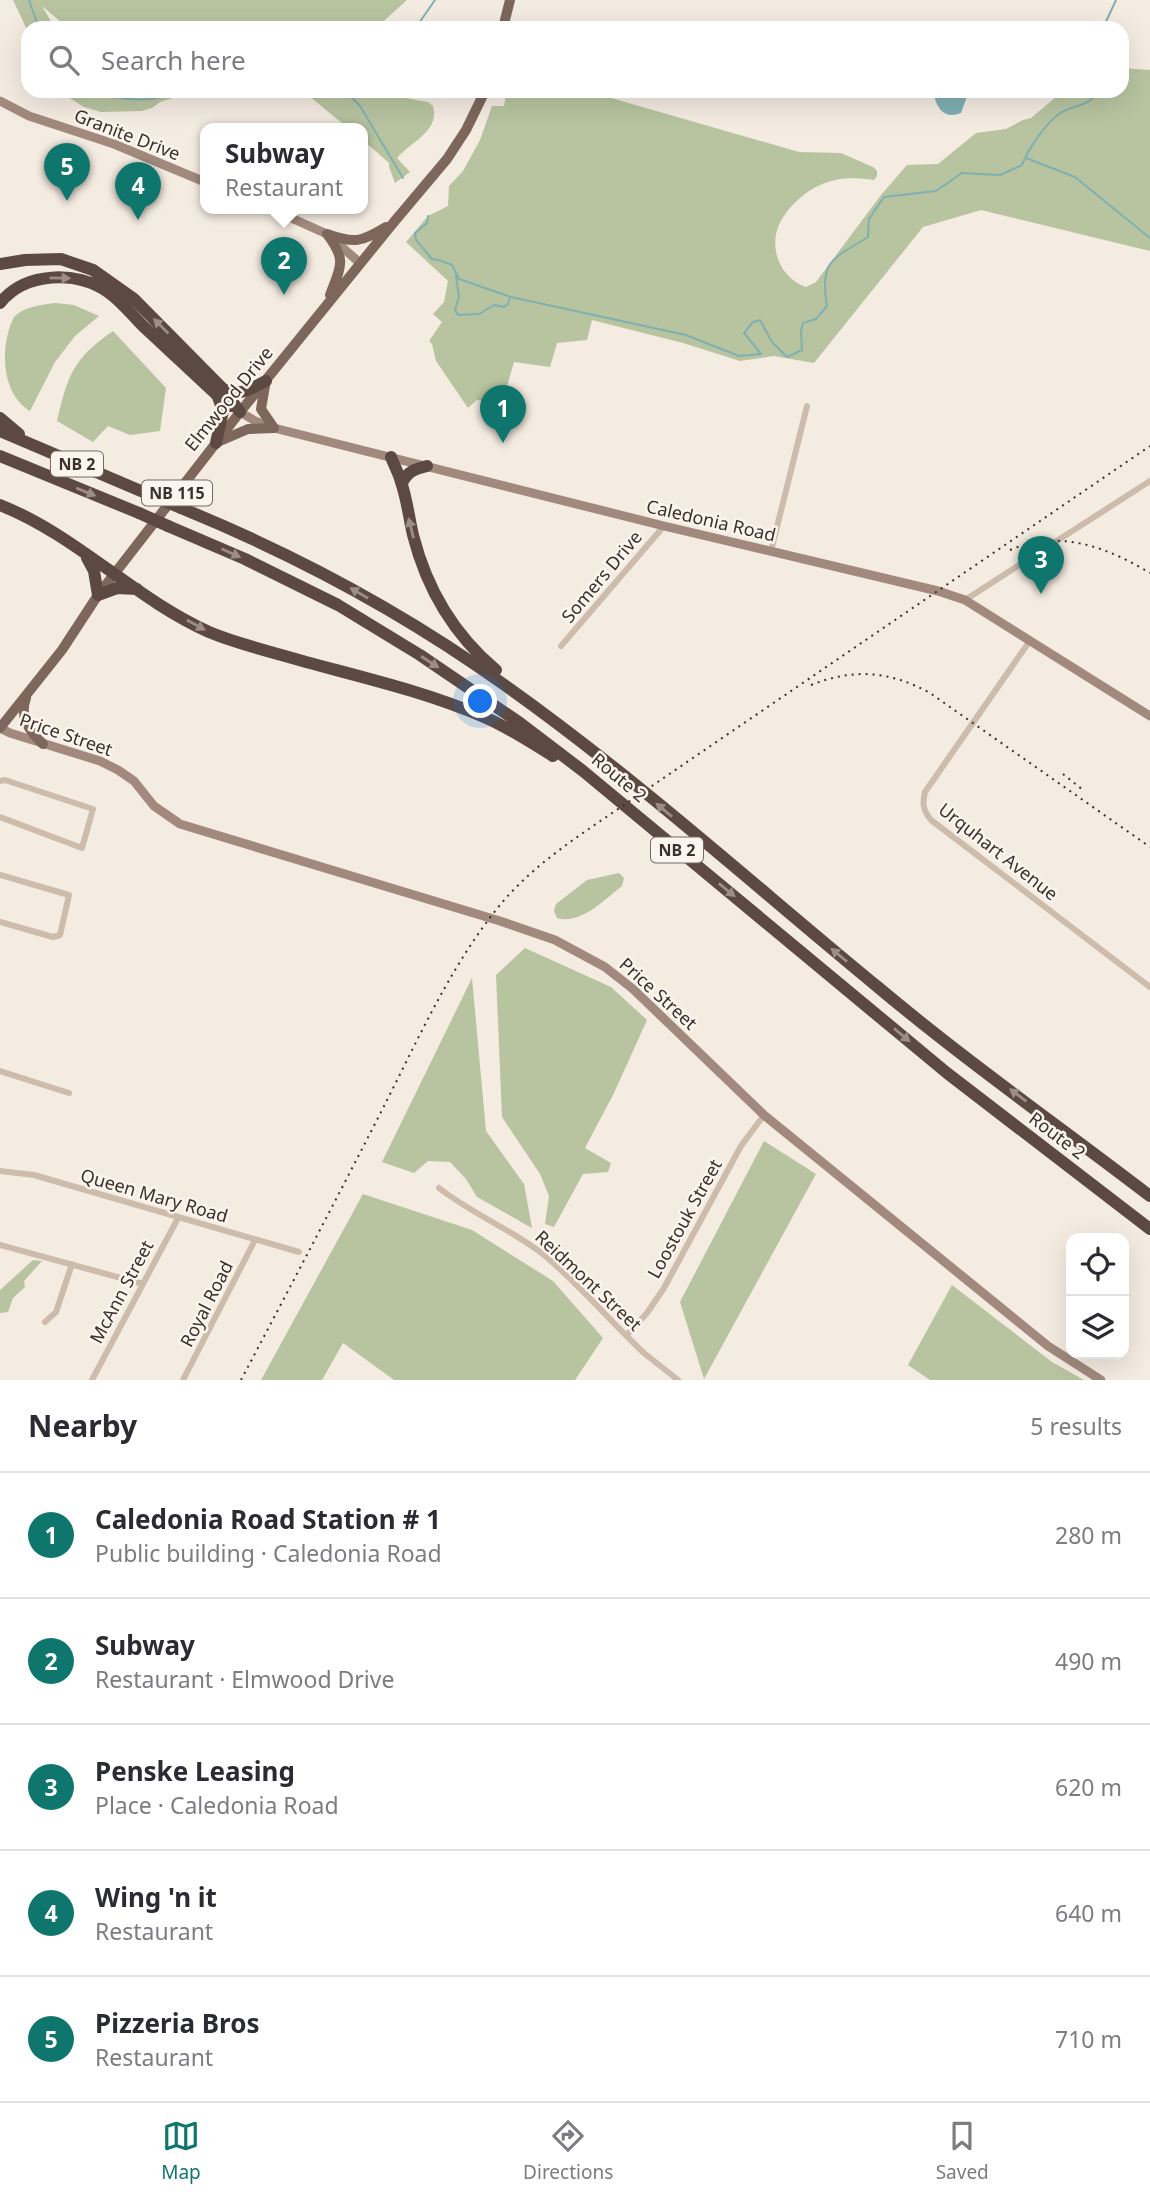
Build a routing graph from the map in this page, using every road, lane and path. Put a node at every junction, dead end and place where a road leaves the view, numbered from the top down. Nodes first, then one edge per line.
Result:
1 (510, 0) edge
2 (505, 21) edge
3 (482, 98) edge
4 (0, 101) edge
5 (200, 180) edge
6 (282, 214) edge
7 (394, 222) junction
8 (327, 234) junction
9 (360, 263) junction
10 (0, 264) edge
11 (0, 303) edge
12 (326, 305) junction
13 (266, 381) junction
14 (220, 393) junction
15 (807, 407) dead end
16 (240, 412) junction
17 (0, 418) edge
18 (274, 428) junction
19 (0, 431) edge
20 (216, 443) junction
21 (39, 448) junction
22 (0, 456) edge
23 (391, 457) junction
24 (427, 466) junction
25 (1150, 481) edge
26 (402, 483) junction
27 (0, 505) edge
28 (663, 526) junction
29 (771, 551) junction
30 (85, 554) junction
31 (114, 573) junction
32 (138, 589) junction
33 (98, 595) junction
34 (965, 600) junction
35 (1029, 642) junction
36 (561, 646) dead end
37 (28, 693) junction
38 (1150, 716) edge
39 (548, 718) junction
40 (0, 728) edge
41 (43, 744) junction
42 (0, 781) edge
43 (612, 795) junction
44 (0, 817) edge
45 (0, 875) edge
46 (0, 922) edge
47 (1150, 987) edge
48 (0, 1071) edge
49 (69, 1093) dead end
50 (764, 1115) junction
51 (0, 1171) edge
52 (439, 1188) dead end
53 (1150, 1196) edge
54 (178, 1217) junction
55 (1150, 1229) edge
56 (255, 1240) junction
57 (0, 1245) edge
58 (299, 1252) dead end
59 (72, 1264) junction
60 (143, 1284) junction
61 (45, 1322) dead end
62 (627, 1335) junction
63 (92, 1380) edge
64 (183, 1380) edge
65 (678, 1380) edge
66 (1101, 1380) edge

1 - 2 main road
3 - 7 main road, Elmwood Drive / NB 115
4 - 5 street, Granite Drive
6 - 8 street
7 - 8 main road
7 - 9 main road, Elmwood Drive / NB 115
8 - 9 street
8 - 12 main road
9 - 12 main road, Elmwood Drive / NB 115
14 -> 10 highway
11 -> 14 highway
12 - 13 main road, Elmwood Drive / NB 115
13 - 14 highway
13 - 16 main road, Elmwood Drive / NB 115
13 - 18 main road
14 - 16 highway
14 - 20 highway
15 - 29 street
16 - 18 street, Caledonia Road
16 - 20 main road, Elmwood Drive / NB 115
17 - 21 highway
18 - 20 main road
18 - 23 street, Caledonia Road
19 - 21 highway, Route 2 / NB 2
20 - 31 main road, Elmwood Drive / NB 115
39 -> 21 highway, Route 2 / NB 2, bridge
22 -> 43 highway, Route 2 / NB 2, bridge
23 - 24 street, Caledonia Road
23 - 26 highway
24 - 26 highway
24 - 28 street, Caledonia Road
25 - 34 street
39 -> 26 highway
27 - 30 highway
28 - 29 street, Caledonia Road
28 - 36 street, Somers Drive
29 - 34 street, Caledonia Road
30 - 31 highway
30 - 33 highway
31 - 32 highway
31 - 33 main road, Elmwood Drive / NB 115
32 - 33 highway
32 -> 43 highway
33 - 37 main road, Elmwood Drive / NB 115
34 - 35 street, Caledonia Road
35 - 38 street, Caledonia Road
35 - 47 street, Urquhart Avenue
37 - 40 main road, Elmwood Drive / NB 115
37 - 41 main road
53 -> 39 highway, Route 2 / NB 2
40 - 41 street, Price Street
41 - 50 street, Price Street
42 - 44 street
43 -> 55 highway, Route 2 / NB 2
45 - 46 street
48 - 49 street
50 - 62 street, Loostouk Street
50 - 66 street, Price Street
51 - 54 street, Queen Mary Road
52 - 62 street, Reidmont Street
54 - 56 street, Queen Mary Road
54 - 60 street, McAnn Street
56 - 58 street, Queen Mary Road
56 - 64 street, Royal Road
57 - 59 street
59 - 60 street
59 - 61 street
60 - 63 street, McAnn Street
62 - 65 street, Reidmont Street

